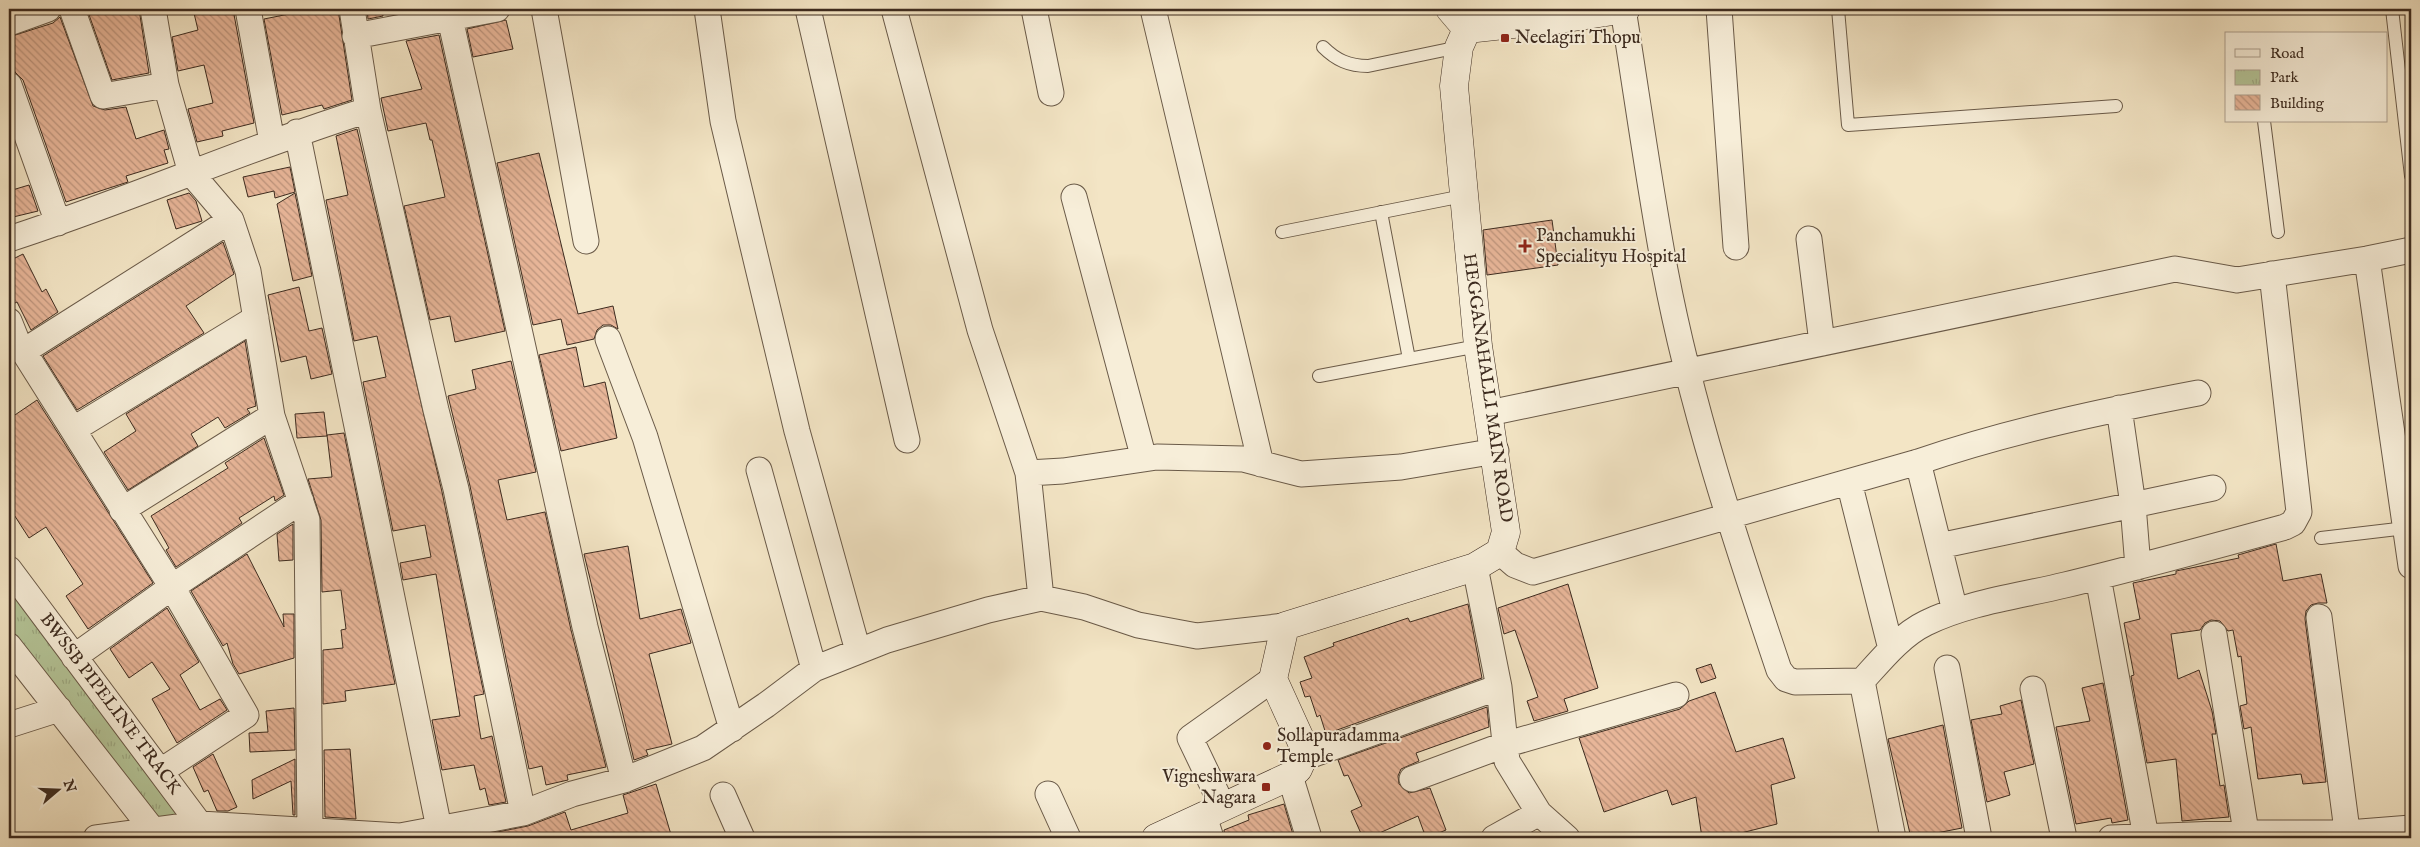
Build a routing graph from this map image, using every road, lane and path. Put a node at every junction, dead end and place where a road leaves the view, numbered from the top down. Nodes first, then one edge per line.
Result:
1 (48, 9) edge
2 (72, 9) edge
3 (153, 9) edge
4 (248, 9) edge
5 (352, 9) edge
6 (497, 9) edge
7 (544, 9) edge
8 (707, 9) edge
9 (808, 9) edge
10 (894, 9) edge
11 (1034, 9) edge
12 (1153, 9) edge
13 (1625, 9) edge
14 (1719, 9) edge
15 (1838, 9) edge
16 (2392, 9) edge
17 (449, 14) edge
18 (1560, 14) edge
19 (9, 23) edge
20 (1459, 28) edge
21 (355, 36) junction
22 (2391, 46) edge
23 (1323, 47) dead end
24 (9, 85) edge
25 (166, 85) junction
26 (1050, 93) dead end
27 (2116, 106) dead end
28 (368, 110) junction
29 (2264, 122) edge
30 (297, 132) junction
31 (272, 142) junction
32 (191, 173) junction
33 (2411, 176) edge
34 (1462, 196) junction
35 (1074, 197) dead end
36 (1380, 212) junction
37 (231, 220) junction
38 (58, 223) junction
39 (1282, 232) dead end
40 (2278, 232) dead end
41 (9, 239) edge
42 (1809, 239) dead end
43 (586, 241) dead end
44 (1736, 247) dead end
45 (2411, 250) edge
46 (2367, 259) junction
47 (2272, 274) junction
48 (256, 318) junction
49 (9, 321) edge
50 (608, 339) dead end
51 (1822, 343) junction
52 (1478, 346) junction
53 (24, 351) junction
54 (1409, 359) junction
55 (1688, 371) junction
56 (1319, 376) dead end
57 (2198, 393) dead end
58 (2119, 408) junction
59 (1489, 413) junction
60 (272, 416) junction
61 (74, 429) junction
62 (907, 440) dead end
63 (1496, 451) junction
64 (1144, 459) junction
65 (1918, 462) junction
66 (1261, 464) junction
67 (759, 470) dead end
68 (1028, 472) junction
69 (1849, 482) junction
70 (2213, 488) dead end
71 (301, 501) junction
72 (2133, 505) junction
73 (122, 510) junction
74 (1728, 516) junction
75 (2406, 528) junction
76 (2321, 538) dead end
77 (1939, 546) junction
78 (1500, 552) junction
79 (2411, 566) edge
80 (1475, 567) junction
81 (2138, 567) junction
82 (9, 569) edge
83 (2098, 577) junction
84 (172, 587) junction
85 (1041, 598) junction
86 (1955, 611) junction
87 (2319, 617) dead end
88 (1285, 626) junction
89 (2214, 634) dead end
90 (9, 646) edge
91 (1891, 649) junction
92 (858, 651) junction
93 (74, 657) junction
94 (1947, 668) dead end
95 (814, 669) junction
96 (1273, 679) junction
97 (1862, 680) junction
98 (1499, 687) junction
99 (2033, 689) dead end
100 (1676, 695) dead end
101 (59, 709) junction
102 (9, 726) edge
103 (732, 729) junction
104 (1504, 745) junction
105 (1297, 767) junction
106 (161, 771) junction
107 (1412, 779) dead end
108 (624, 780) junction
109 (1048, 794) dead end
110 (723, 795) dead end
111 (523, 813) junction
112 (1539, 813) junction
113 (1213, 821) edge
114 (2411, 828) edge
115 (152, 829) junction
116 (205, 831) edge
117 (310, 831) junction
118 (440, 833) edge
119 (2246, 836) edge
120 (2348, 836) edge
121 (2146, 837) junction
122 (96, 838) edge
123 (742, 838) edge
124 (1068, 838) edge
125 (1156, 838) edge
126 (1309, 838) edge
127 (1494, 838) edge
128 (1567, 838) edge
129 (1893, 838) edge
130 (1978, 838) edge
131 (2064, 838) edge
132 (2111, 838) edge

1 - 19 street
2 - 25 street
3 - 25 street
4 - 31 street
5 - 21 street
6 - 17 street
7 - 43 street
8 - 92 street
9 - 62 street
10 - 68 street
11 - 26 street
12 - 66 street
13 - 18 main road
13 - 55 street
14 - 44 street
15 - 27 lane
16 - 22 lane
17 - 21 street
17 - 108 street
18 - 20 main road
20 - 23 lane
20 - 34 main road, HEGGANAHALLI MAIN ROAD
21 - 28 street
22 - 33 lane
24 - 38 street
25 - 32 street
28 - 30 street
28 - 111 street
29 - 40 lane
30 - 31 street
30 - 118 street
31 - 32 street
32 - 37 street
32 - 38 street
34 - 36 lane
34 - 52 main road, HEGGANAHALLI MAIN ROAD
35 - 64 street
36 - 39 lane
36 - 54 lane
37 - 48 street
37 - 53 street
38 - 41 street
42 - 51 street
45 - 46 street
46 - 47 street
46 - 75 street
47 - 51 street
47 - 81 street
48 - 60 street
48 - 61 street
49 - 53 street
50 - 103 street
51 - 55 street
52 - 54 lane
52 - 59 main road, HEGGANAHALLI MAIN ROAD
53 - 61 street
54 - 56 lane
55 - 59 street
55 - 74 street
57 - 58 street
58 - 65 street
58 - 72 street
59 - 63 main road, HEGGANAHALLI MAIN ROAD
60 - 71 street
60 - 73 street
61 - 73 street
63 - 66 street
63 - 78 main road, HEGGANAHALLI MAIN ROAD
64 - 66 street
64 - 68 street
65 - 69 street
65 - 77 street
67 - 95 street
68 - 85 street
69 - 74 street
69 - 91 street
70 - 72 street
71 - 84 street
71 - 117 street
72 - 77 street
72 - 81 street
73 - 84 street
74 - 78 street
74 - 97 street
75 - 76 lane
75 - 79 street
77 - 86 street
78 - 80 main road
80 - 88 main road
80 - 98 street
81 - 83 street
82 - 93 street, BWSSB PIPELINE TRACK
83 - 86 street
83 - 121 street
84 - 93 street
84 - 106 street
85 - 88 street
85 - 92 street
86 - 91 street
87 - 120 street
88 - 96 main road
89 - 119 street
90 - 101 street
91 - 97 street
92 - 95 street
93 - 106 street, BWSSB PIPELINE TRACK
94 - 130 street
95 - 103 street
96 - 105 main road
96 - 113 street
97 - 129 street
98 - 104 street
98 - 105 street
99 - 131 street
100 - 104 street
101 - 102 street
101 - 115 street
103 - 108 street
104 - 107 street
104 - 112 street
105 - 113 main road
105 - 126 street
106 - 116 street, BWSSB PIPELINE TRACK
108 - 111 street
109 - 124 street
110 - 123 street
111 - 118 street
112 - 127 street
112 - 128 street
113 - 125 main road
114 - 120 street
115 - 116 street
115 - 122 street
116 - 117 street
117 - 118 street
119 - 120 street
119 - 121 street
121 - 132 street

